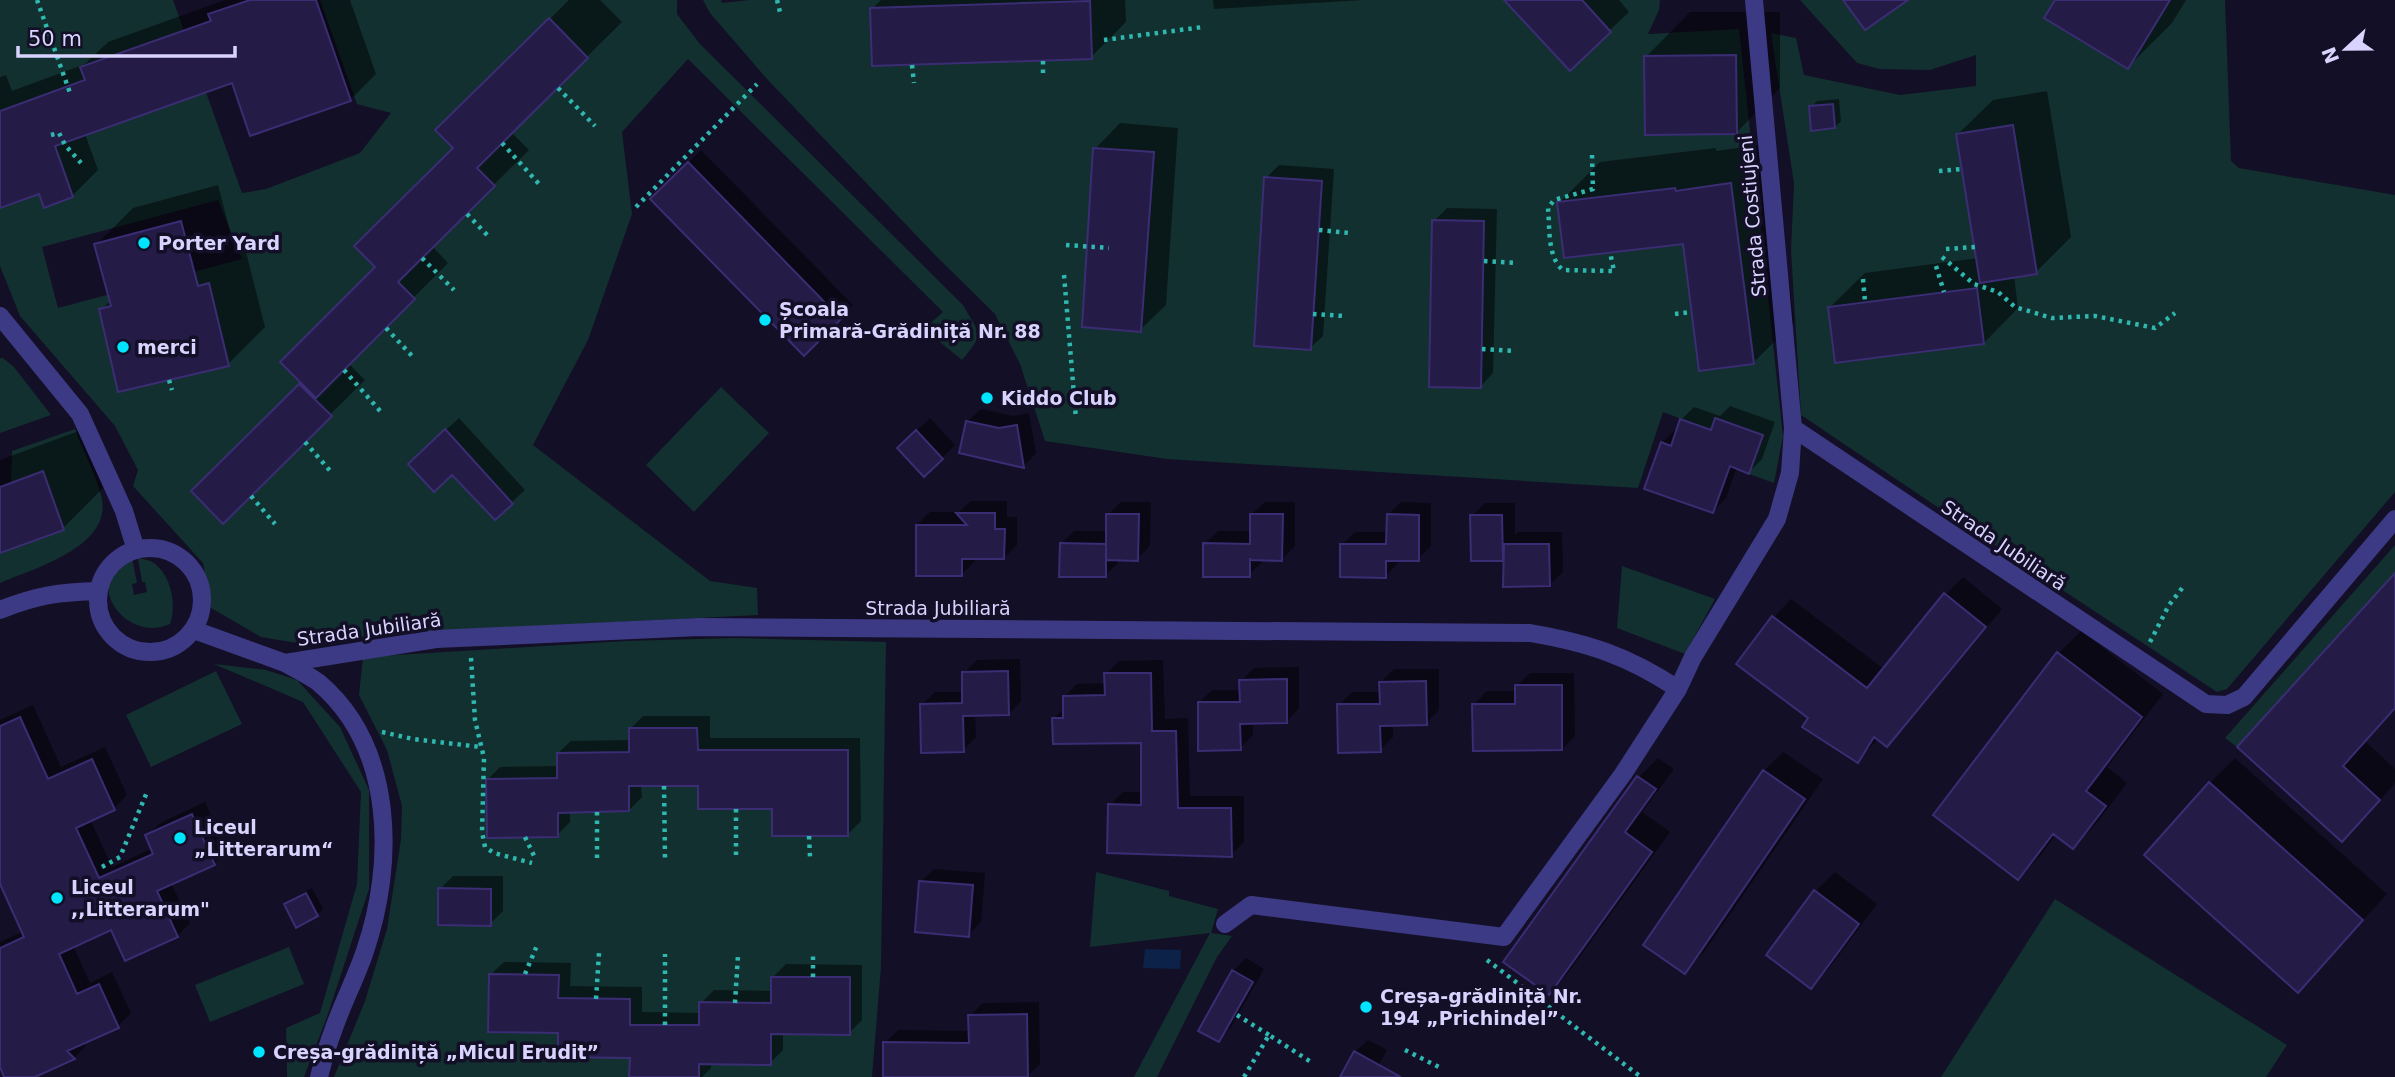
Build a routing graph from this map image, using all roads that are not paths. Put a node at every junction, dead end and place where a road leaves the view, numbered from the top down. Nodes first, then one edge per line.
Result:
1 (1754, 0) edge
2 (0, 316) edge
3 (1793, 428) junction
4 (2395, 519) edge
5 (136, 550) junction
6 (99, 591) junction
7 (0, 610) edge
8 (194, 630) junction
9 (285, 663) junction
10 (1678, 689) junction
11 (1225, 924) dead end
12 (319, 1077) edge

1 - 3 street, Strada Costiujeni
2 - 5 street
3 - 4 street, Strada Jubiliară
3 - 10 street
5 - 6 street
5 - 8 street
6 - 7 street
6 - 8 street
8 - 9 street, Strada Jubiliară
9 - 10 street, Strada Jubiliară
9 - 12 street
10 - 11 street

